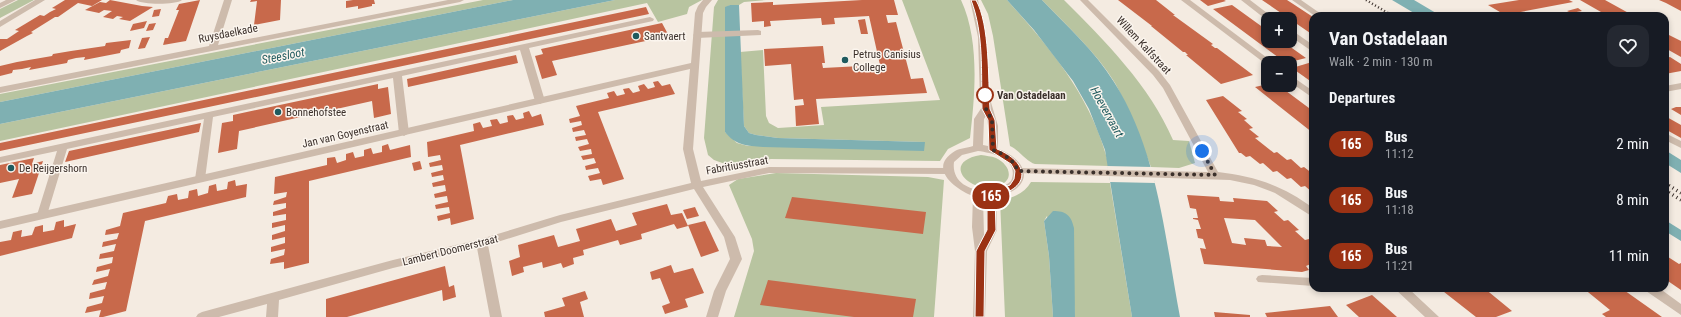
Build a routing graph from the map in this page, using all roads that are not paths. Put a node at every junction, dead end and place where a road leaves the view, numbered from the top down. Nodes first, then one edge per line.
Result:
1 (12, 0) edge
2 (41, 0) edge
3 (140, 0) edge
4 (178, 0) edge
5 (228, 0) edge
6 (460, 0) edge
7 (708, 0) edge
8 (974, 0) edge
9 (1084, 0) edge
10 (1185, 0) edge
11 (1245, 0) edge
12 (1296, 0) edge
13 (0, 6) edge
14 (1261, 12) edge
15 (1314, 12) edge
16 (650, 19) dead end
17 (0, 25) edge
18 (758, 32) dead end
19 (697, 35) junction
20 (1297, 37) edge
21 (1309, 46) edge
22 (524, 47) junction
23 (213, 48) junction
24 (1261, 56) edge
25 (694, 65) junction
26 (397, 74) junction
27 (1297, 83) edge
28 (1681, 86) edge
29 (1669, 88) edge
30 (0, 90) edge
31 (1309, 92) edge
32 (540, 101) junction
33 (986, 109) junction
34 (209, 115) junction
35 (404, 133) junction
36 (1669, 138) edge
37 (1681, 145) edge
38 (63, 146) junction
39 (978, 148) junction
40 (993, 150) junction
41 (0, 160) edge
42 (948, 171) junction
43 (1018, 171) junction
44 (1215, 175) junction
45 (200, 179) junction
46 (697, 185) junction
47 (978, 194) junction
48 (991, 194) junction
49 (1309, 210) edge
50 (42, 215) junction
51 (0, 225) edge
52 (482, 243) junction
53 (981, 251) junction
54 (1262, 279) dead end
55 (1309, 282) edge
56 (1405, 292) edge
57 (1656, 292) edge
58 (273, 298) junction
59 (1681, 310) edge
60 (202, 317) edge
61 (272, 317) edge
62 (496, 317) edge
63 (712, 317) edge
64 (979, 317) edge
65 (1433, 317) edge

1 - 13 street
2 - 17 street
3 - 4 street
5 - 23 street
6 - 23 street, Ruysdaelkade
7 - 19 street, Fabritiusstraat
8 - 33 street
9 - 44 street, Willem Kalfstraat
10 - 24 street
11 - 14 street
12 - 15 street
16 - 22 street
18 - 19 street
19 - 25 street, Fabritiusstraat
20 - 21 street
22 - 26 street
22 - 32 street
23 - 30 street, Ruysdaelkade
25 - 32 street, Jan van Goyenstraat
25 - 46 street, Fabritiusstraat
26 - 34 street
26 - 35 street
27 - 31 street
28 - 29 street
32 - 35 street, Jan van Goyenstraat
33 - 39 street
33 - 40 street
34 - 38 street
34 - 45 street
35 - 45 street, Jan van Goyenstraat
36 - 37 street
38 - 41 street
38 - 50 street
39 - 40 street
39 - 42 street
40 - 43 street
42 - 46 street, Fabritiusstraat
42 - 47 street
43 - 44 street
43 - 48 street
44 - 49 street
45 - 50 street, Jan van Goyenstraat
46 - 52 street, Lambert Doomerstraat
46 - 63 street
47 - 48 street
47 - 53 street
48 - 53 street
50 - 51 street, Jan van Goyenstraat
52 - 58 street, Lambert Doomerstraat
52 - 62 street
53 - 64 street
54 - 55 street
56 - 65 street
57 - 59 street
58 - 60 street, Lambert Doomerstraat
58 - 61 street

